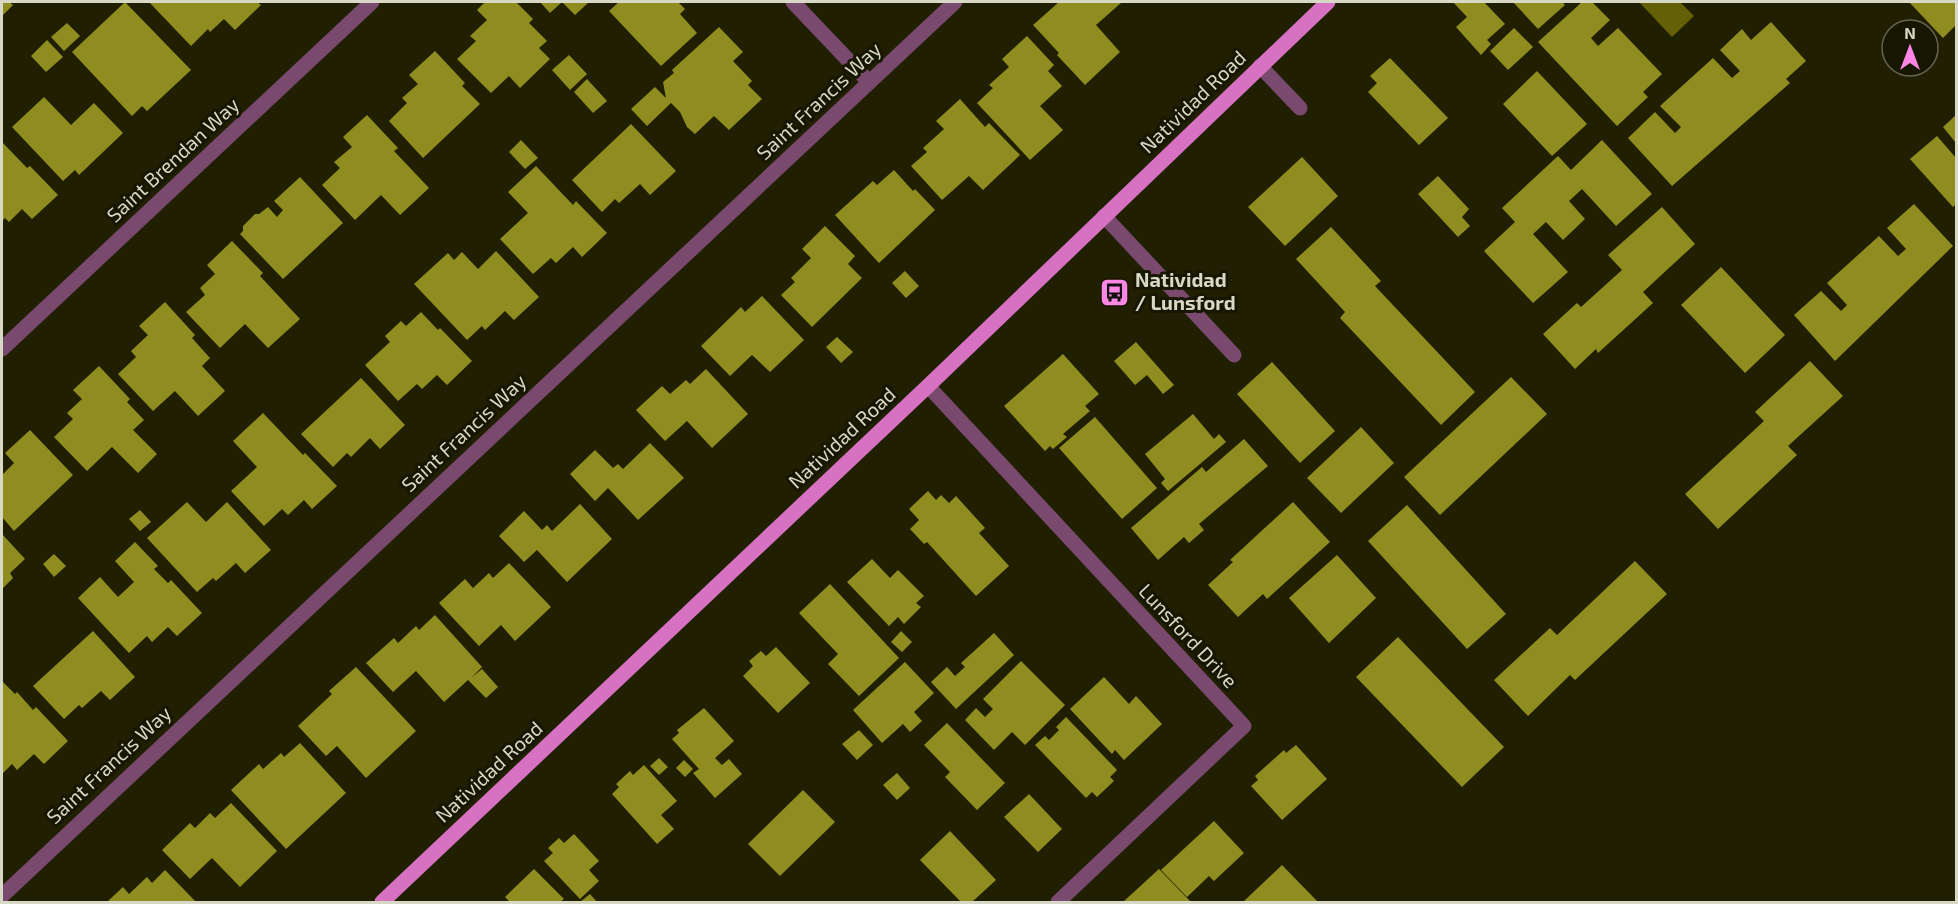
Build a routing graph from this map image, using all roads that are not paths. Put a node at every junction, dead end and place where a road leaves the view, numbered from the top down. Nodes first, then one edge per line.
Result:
1 (372, 2) edge
2 (793, 2) edge
3 (955, 2) edge
4 (1328, 2) edge
5 (1260, 66) junction
6 (869, 82) junction
7 (1300, 108) dead end
8 (1104, 216) junction
9 (2, 350) edge
10 (1234, 355) dead end
11 (928, 386) junction
12 (2, 896) edge
13 (382, 903) edge
14 (1058, 903) edge

1 - 9 street, Saint Brendan Way
2 - 6 street
3 - 6 street, Saint Francis Way
4 - 5 main road, Natividad Road
5 - 7 street
5 - 8 main road, Natividad Road
6 - 12 street, Saint Francis Way
8 - 10 street
8 - 11 main road, Natividad Road
11 - 13 main road, Natividad Road
11 - 14 street, Lunsford Drive

